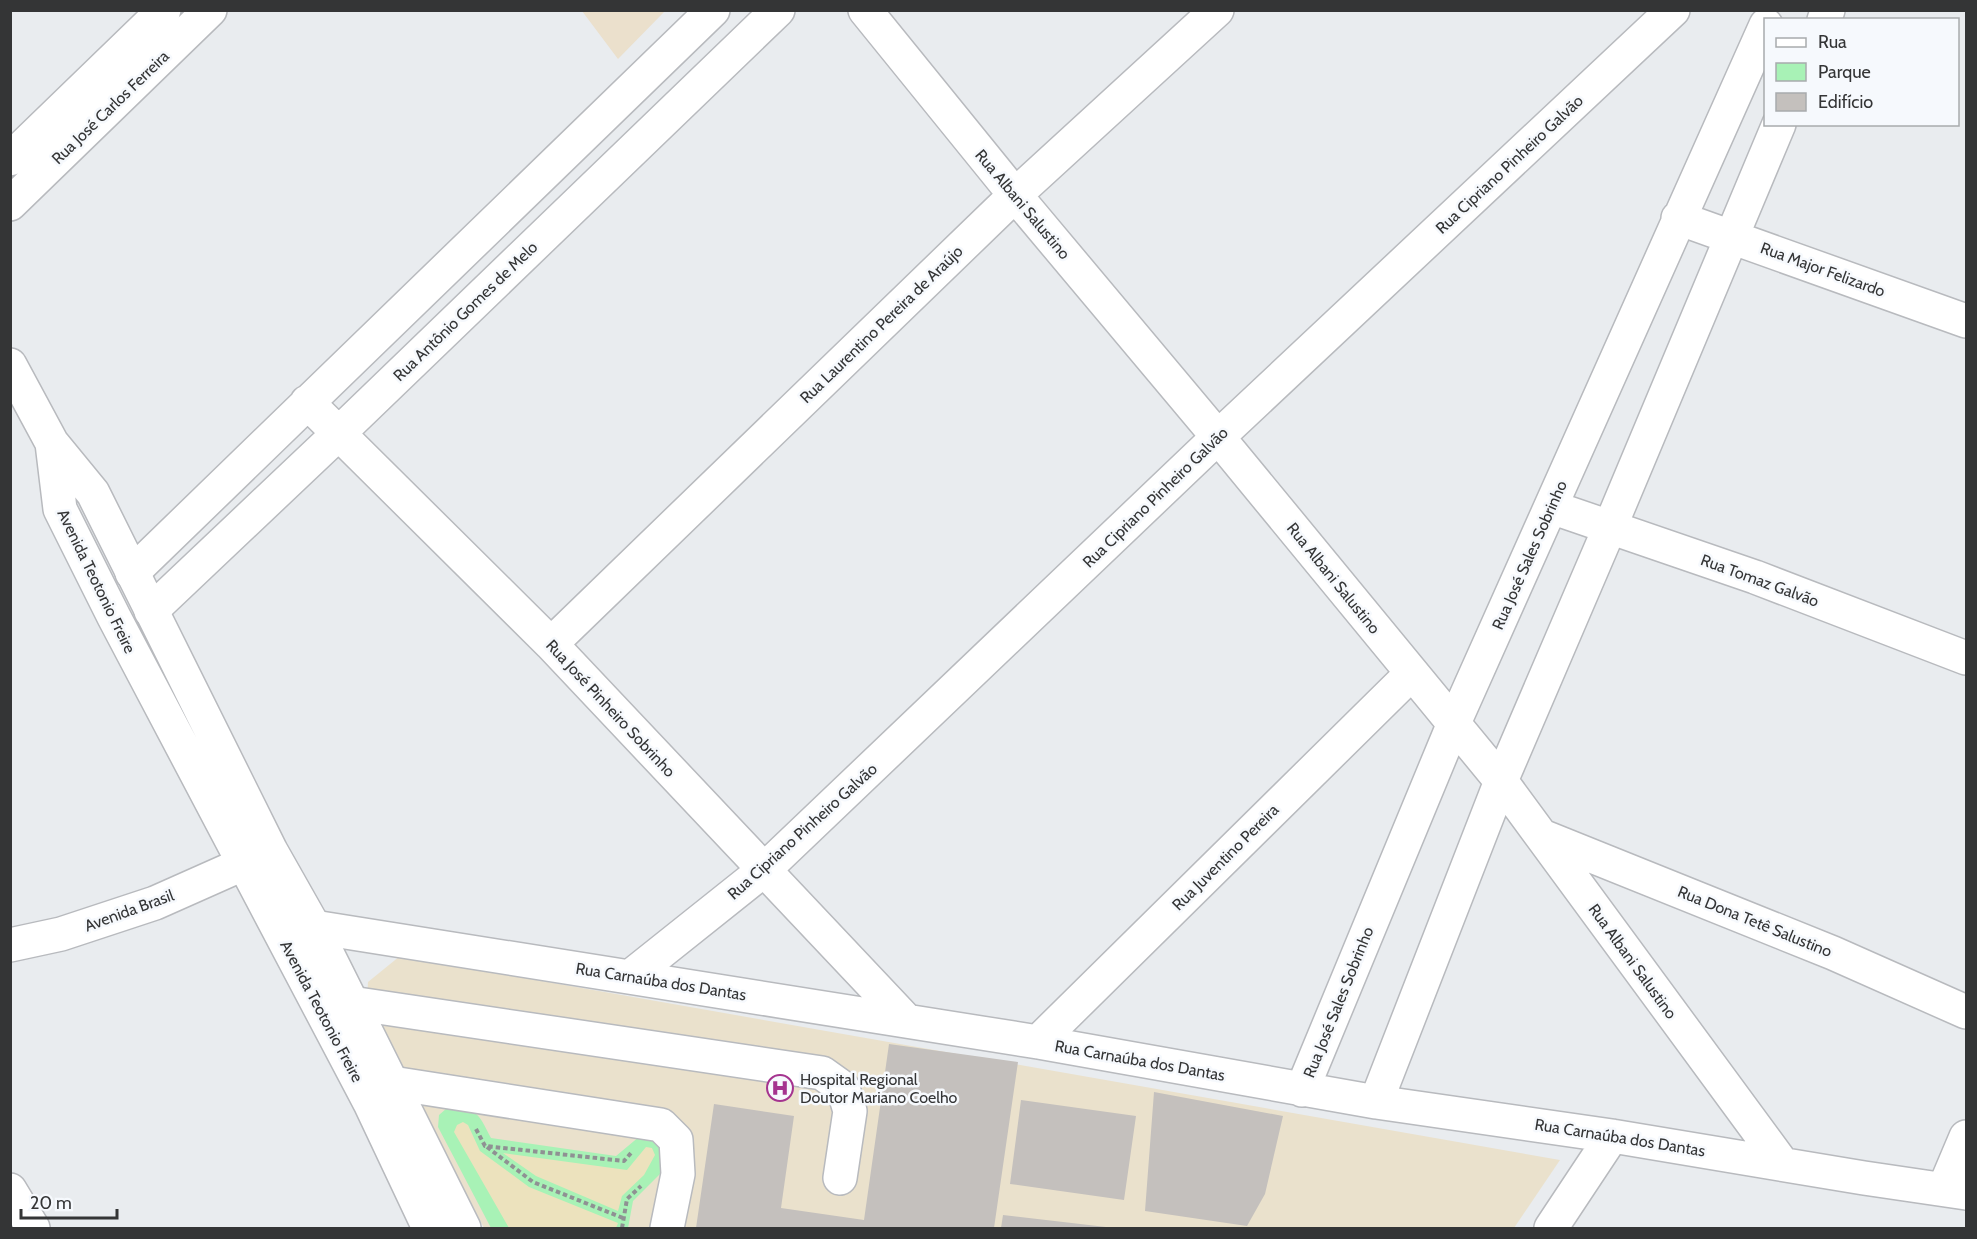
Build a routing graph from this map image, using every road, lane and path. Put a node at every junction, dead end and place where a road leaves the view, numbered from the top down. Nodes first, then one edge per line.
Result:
1 (164, 10) edge
2 (210, 10) edge
3 (713, 10) edge
4 (778, 10) edge
5 (865, 10) edge
6 (1217, 10) edge
7 (1673, 10) edge
8 (1764, 29) edge
9 (613, 108) junction
10 (1778, 126) edge
11 (643, 140) junction
12 (10, 159) edge
13 (1015, 195) junction
14 (10, 204) edge
15 (1678, 218) junction
16 (490, 225) junction
17 (1731, 236) junction
18 (522, 257) junction
19 (1966, 321) edge
20 (10, 365) edge
21 (307, 402) junction
22 (339, 433) junction
23 (1218, 437) junction
24 (52, 443) junction
25 (1551, 507) junction
26 (1610, 527) junction
27 (132, 573) junction
28 (151, 610) junction
29 (551, 644) junction
30 (1966, 658) edge
31 (1412, 673) junction
32 (1454, 723) junction
33 (1501, 781) junction
34 (1542, 836) junction
35 (245, 864) junction
36 (764, 870) junction
37 (314, 927) junction
38 (10, 945) edge
39 (631, 976) junction
40 (351, 1003) junction
41 (1966, 1012) edge
42 (907, 1021) junction
43 (1038, 1042) junction
44 (392, 1083) junction
45 (1302, 1090) junction
46 (1376, 1102) junction
47 (474, 1124) dead end
48 (1612, 1136) junction
49 (1966, 1137) edge
50 (485, 1146) junction
51 (634, 1150) dead end
52 (1781, 1162) junction
53 (840, 1178) dead end
54 (647, 1180) dead end
55 (10, 1190) edge
56 (1955, 1191) edge
57 (623, 1218) junction
58 (33, 1228) edge
59 (429, 1228) edge
60 (464, 1228) edge
61 (622, 1228) edge
62 (667, 1228) edge
63 (1551, 1228) edge

1 - 12 street, Rua José Carlos Ferreira
2 - 14 street, Rua José Carlos Ferreira
3 - 9 street
4 - 11 street, Rua Antônio Gomes de Melo
5 - 13 street, Rua Albani Salustino
6 - 13 street, Rua Laurentino Pereira de Araújo
7 - 23 street, Rua Cipriano Pinheiro Galvão
8 - 15 street, Rua José Sales Sobrinho
9 - 11 street
9 - 16 street
10 - 17 street
11 - 18 street, Rua Antônio Gomes de Melo
13 - 23 street, Rua Albani Salustino
13 - 29 street, Rua Laurentino Pereira de Araújo
15 - 17 street, Rua Major Felizardo
15 - 25 street, Rua José Sales Sobrinho
16 - 18 street
16 - 21 street
17 - 19 street, Rua Major Felizardo
17 - 26 street
18 - 22 street, Rua Antônio Gomes de Melo
20 - 24 street
21 - 22 street, Rua José Pinheiro Sobrinho
21 - 27 street
22 - 28 street, Rua Antônio Gomes de Melo
22 - 29 street, Rua José Pinheiro Sobrinho
23 - 31 street, Rua Albani Salustino
23 - 36 street, Rua Cipriano Pinheiro Galvão
24 - 27 street, Avenida Teotonio Freire
24 - 35 street, Avenida Teotonio Freire
25 - 26 street, Rua Tomaz Galvão
25 - 32 street, Rua José Sales Sobrinho
26 - 30 street, Rua Tomaz Galvão
26 - 33 street
27 - 28 street, Avenida Teotonio Freire
28 - 37 street, Avenida Teotonio Freire
29 - 36 street, Rua José Pinheiro Sobrinho
31 - 32 street, Rua Albani Salustino
31 - 43 street, Rua Juventino Pereira
32 - 33 street, Rua Albani Salustino
32 - 45 street, Rua José Sales Sobrinho
33 - 34 street, Rua Albani Salustino
33 - 46 street
34 - 41 street, Rua Dona Tetê Salustino
34 - 52 street, Rua Albani Salustino
35 - 38 street, Avenida Brasil
35 - 59 street, Avenida Teotonio Freire
36 - 39 street, Rua Cipriano Pinheiro Galvão
36 - 42 street, Rua José Pinheiro Sobrinho
37 - 39 street, Rua Carnaúba dos Dantas
37 - 40 street, Avenida Teotonio Freire
39 - 42 street, Rua Carnaúba dos Dantas
40 - 44 street, Avenida Teotonio Freire
40 - 53 street
42 - 43 street, Rua Carnaúba dos Dantas
43 - 45 street, Rua Carnaúba dos Dantas
44 - 60 street, Avenida Teotonio Freire
44 - 62 street
45 - 46 street, Rua Carnaúba dos Dantas
46 - 48 street, Rua Carnaúba dos Dantas
47 - 50 path
48 - 52 street, Rua Carnaúba dos Dantas
48 - 63 street
49 - 56 street
50 - 51 path
50 - 57 path
52 - 56 street, Rua Carnaúba dos Dantas
54 - 57 path
55 - 58 street
57 - 61 path

